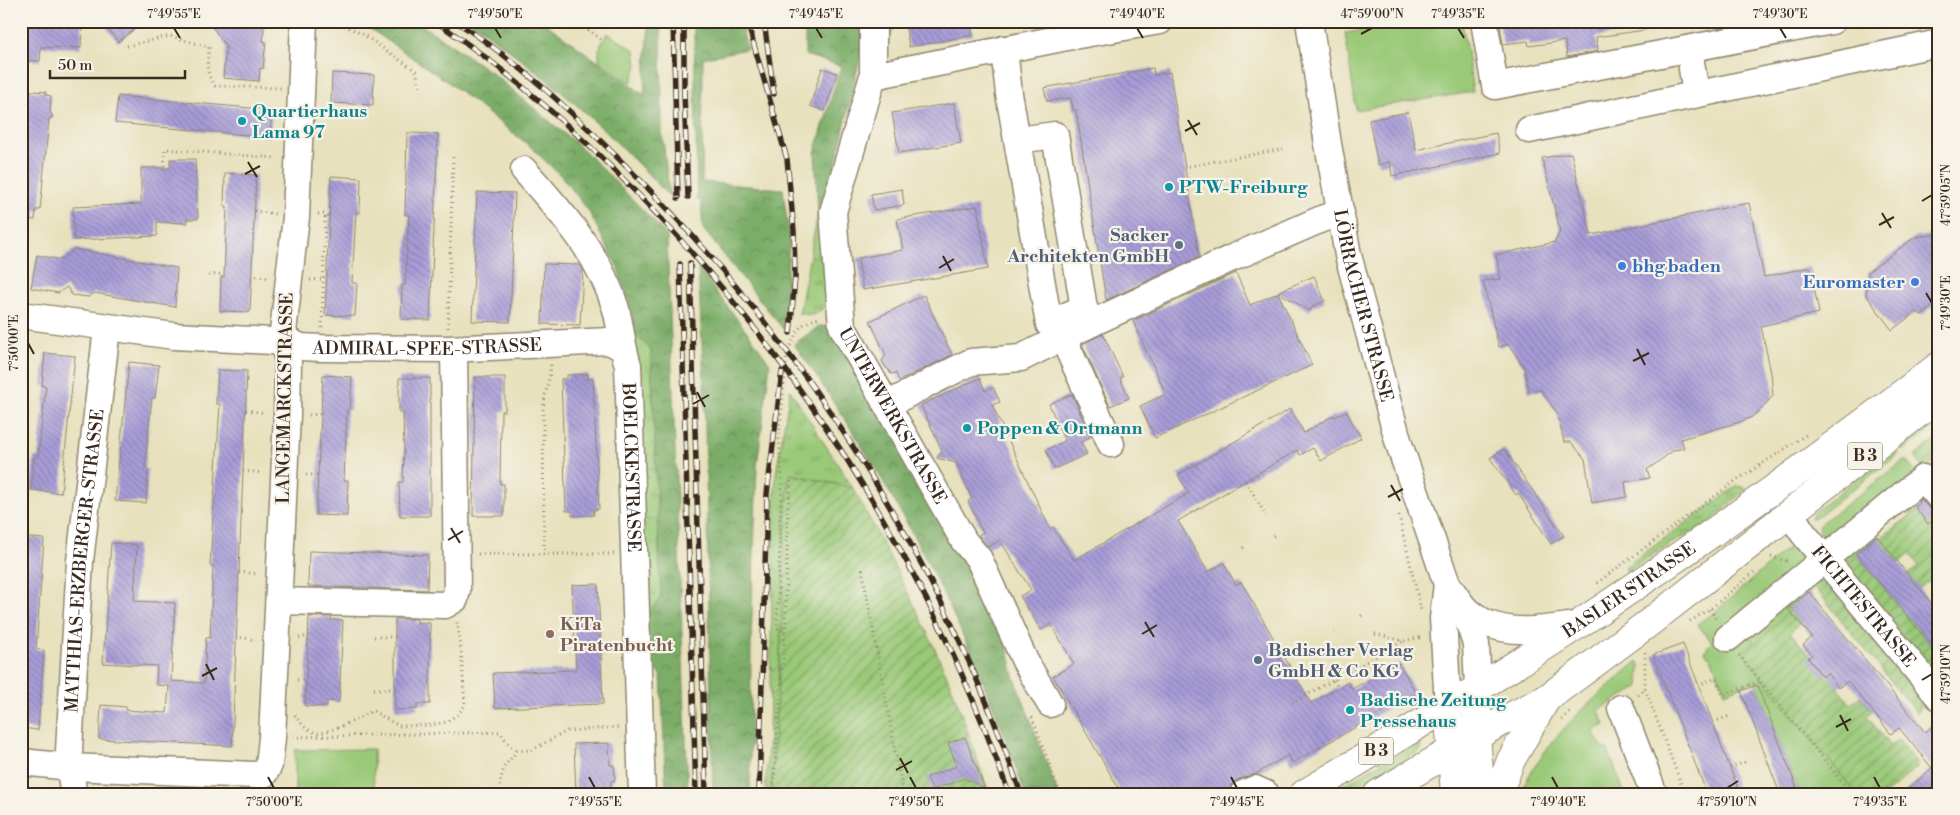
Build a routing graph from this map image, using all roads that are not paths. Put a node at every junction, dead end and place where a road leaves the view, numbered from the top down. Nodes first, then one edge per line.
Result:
1 (304, 21) edge
2 (873, 21) edge
3 (1160, 21) edge
4 (1309, 21) edge
5 (1484, 21) edge
6 (1832, 21) edge
7 (1066, 29) edge
8 (1939, 43) edge
9 (1004, 49) junction
10 (1689, 49) junction
11 (873, 76) junction
12 (1696, 94) junction
13 (1529, 130) dead end
14 (1018, 140) junction
15 (524, 170) dead end
16 (1341, 214) junction
17 (21, 315) edge
18 (1088, 315) junction
19 (106, 328) junction
20 (1062, 338) junction
21 (285, 342) junction
22 (622, 348) junction
23 (451, 349) junction
24 (1939, 366) edge
25 (1939, 397) edge
26 (887, 405) junction
27 (1111, 444) dead end
28 (1939, 497) edge
29 (1790, 513) junction
30 (1826, 559) junction
31 (1447, 584) junction
32 (279, 602) junction
33 (1464, 608) junction
34 (1577, 625) junction
35 (1728, 638) road end
36 (1478, 688) junction
37 (1939, 697) edge
38 (1546, 699) junction
39 (1039, 706) road end
40 (1448, 707) junction
41 (1621, 708) road end
42 (1476, 736) junction
43 (1451, 751) junction
44 (21, 762) edge
45 (71, 767) junction
46 (73, 794) edge
47 (642, 794) edge
48 (1243, 794) edge
49 (1266, 794) edge
50 (1304, 794) edge
51 (1378, 794) edge
52 (1455, 794) edge
53 (1481, 794) edge
54 (1498, 794) edge
55 (1654, 794) edge

1 - 21 street, LANGEMARCKSTRASSE
2 - 11 street, UNTERWERKSTRASSE
3 - 7 street
4 - 16 street, LÖRRACHER STRASSE
5 - 10 street
6 - 10 street
7 - 9 street
8 - 12 street
9 - 11 street
9 - 14 street
10 - 12 street
11 - 26 street, UNTERWERKSTRASSE
12 - 13 street
14 - 18 street
14 - 18 street
15 - 22 street, BOELCKESTRASSE
16 - 18 street
16 - 31 street, LÖRRACHER STRASSE
17 - 19 street, ADMIRAL-SPEE-STRASSE
18 - 20 street
19 - 21 street, ADMIRAL-SPEE-STRASSE
19 - 45 street, MATTHIAS-ERZBERGER-STRASSE
20 - 26 street
20 - 27 street
21 - 23 street, ADMIRAL-SPEE-STRASSE
21 - 32 street, LANGEMARCKSTRASSE
22 - 23 street, ADMIRAL-SPEE-STRASSE
22 - 47 street, BOELCKESTRASSE
23 - 32 street
24 - 34 main road, BASLER STRASSE / B 3
25 - 29 main road, BASLER STRASSE / B 3
26 - 39 street, UNTERWERKSTRASSE
28 - 30 street
29 - 30 street, FICHTESTRASSE
29 - 38 main road, BASLER STRASSE / B 3
30 - 35 street
30 - 37 street, FICHTESTRASSE
31 - 33 street, LÖRRACHER STRASSE
31 - 40 street, LÖRRACHER STRASSE
32 - 45 street, LANGEMARCKSTRASSE
33 - 34 street
33 - 36 street, LÖRRACHER STRASSE
34 - 36 main road, BASLER STRASSE / B 3
36 - 40 main road, BASLER STRASSE / B 3
36 - 42 main road, LÖRRACHER STRASSE
38 - 42 main road, BASLER STRASSE / B 3
38 - 54 main road
40 - 43 main road
40 - 50 main road, BASLER STRASSE / B 3
41 - 55 street
42 - 43 main road, BASLER STRASSE / B 3
42 - 53 main road, LÖRRACHER STRASSE
43 - 51 main road, BASLER STRASSE / B 3
43 - 52 main road
44 - 45 street
45 - 46 street, MATTHIAS-ERZBERGER-STRASSE
48 - 49 street

